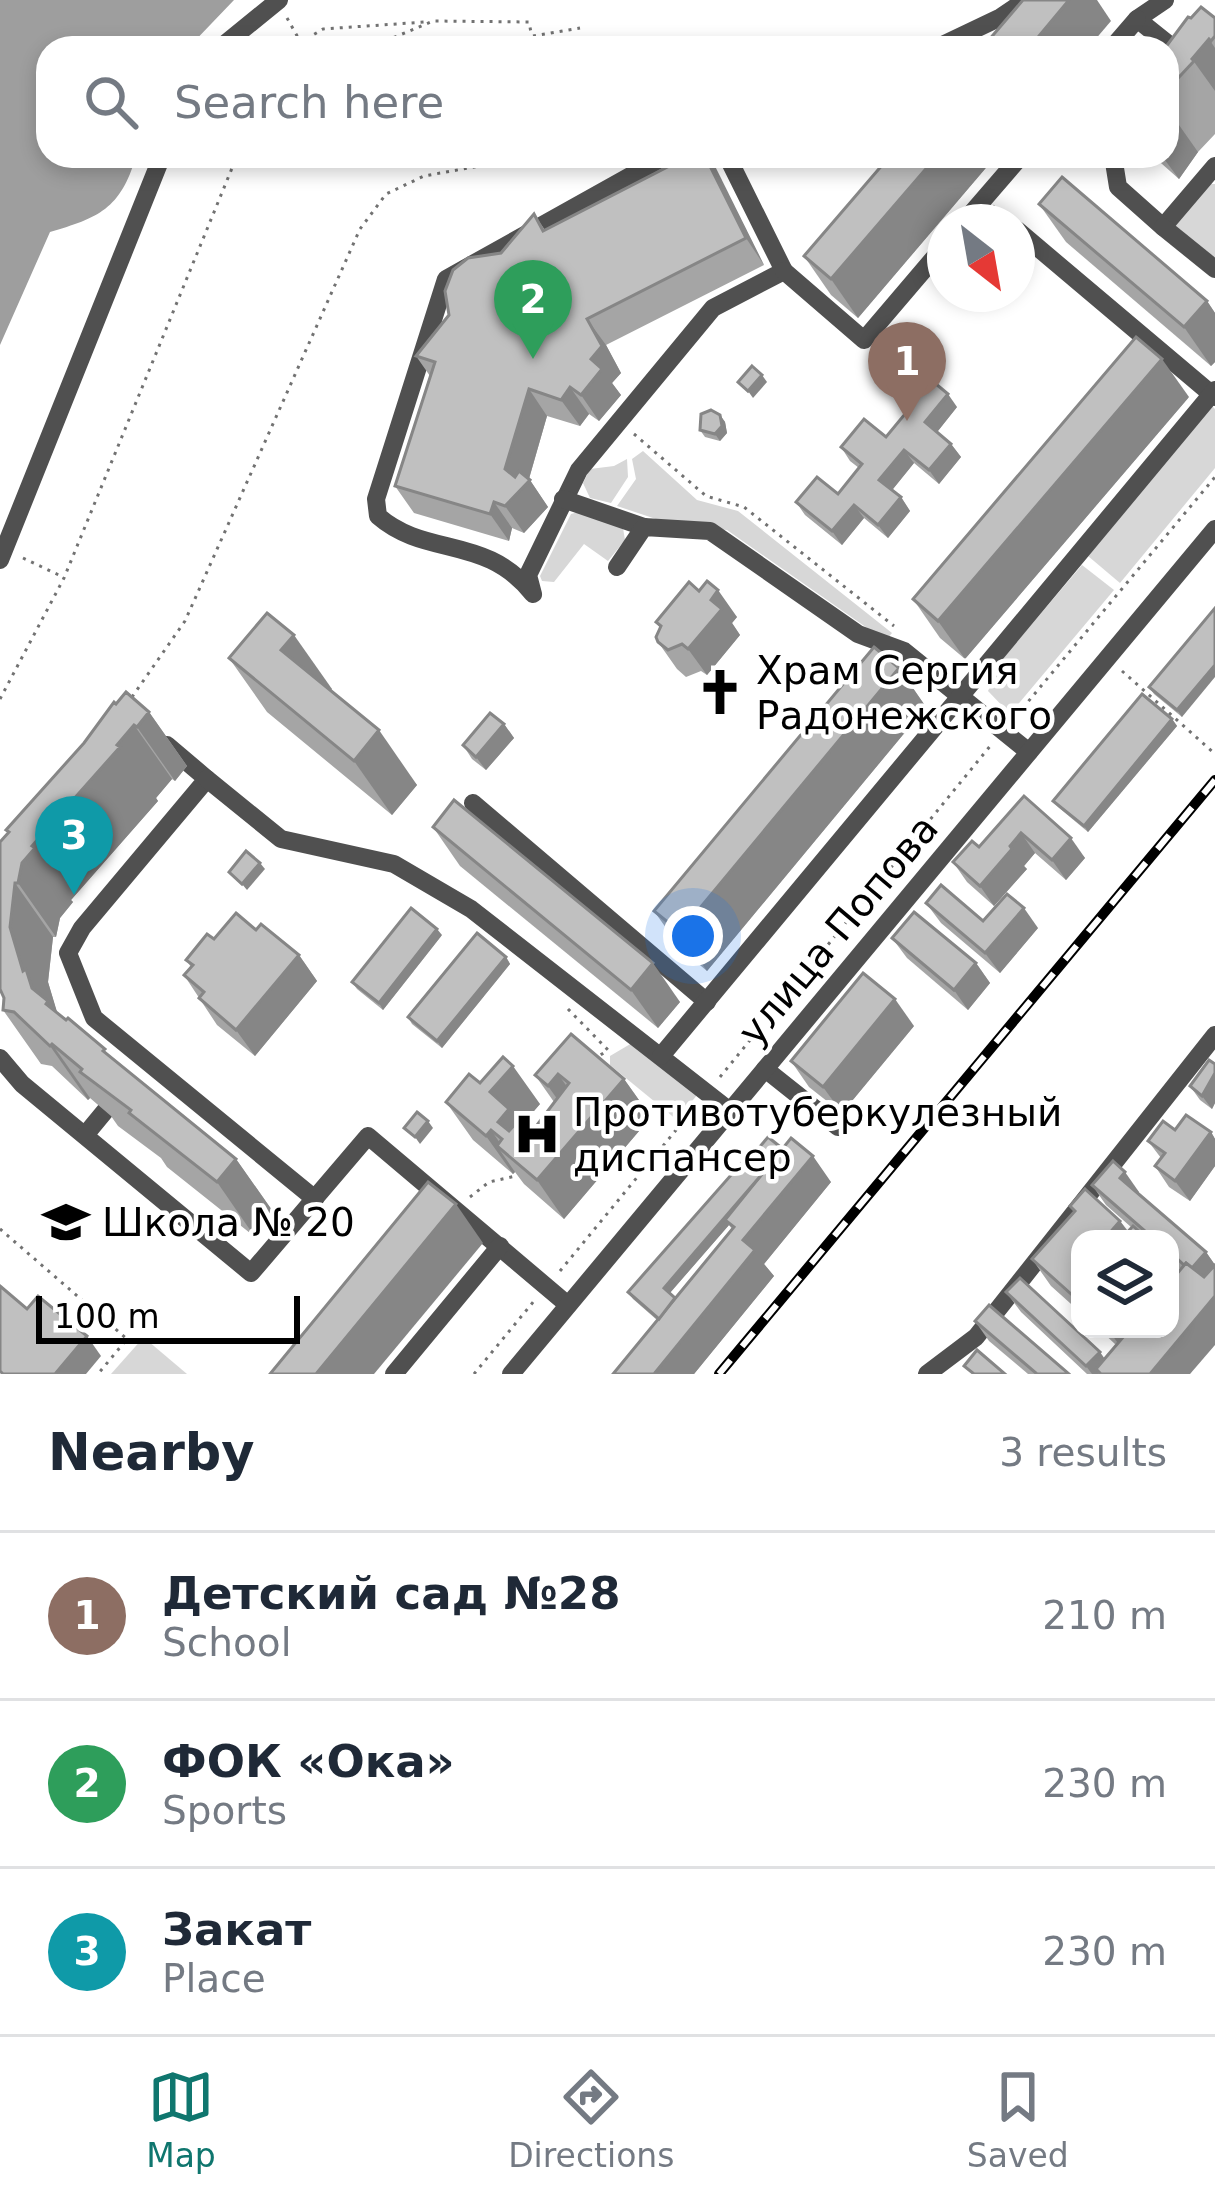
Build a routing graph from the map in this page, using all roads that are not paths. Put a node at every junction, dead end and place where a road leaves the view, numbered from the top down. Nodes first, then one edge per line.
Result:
1 (1026, 0) edge
2 (1165, 0) edge
3 (278, 1) edge
4 (1137, 19) junction
5 (235, 36) edge
6 (961, 36) edge
7 (1122, 36) edge
8 (1165, 36) edge
9 (1179, 44) edge
10 (1180, 79) edge
11 (1215, 166) edge
12 (157, 168) edge
13 (645, 168) edge
14 (733, 168) edge
15 (1013, 168) edge
16 (1115, 168) edge
17 (990, 204) edge
18 (1163, 227) junction
19 (1035, 245) edge
20 (927, 265) edge
21 (1215, 269) edge
22 (784, 271) junction
23 (1214, 394) edge
24 (563, 499) junction
25 (644, 527) junction
26 (1215, 529) edge
27 (3, 555) edge
28 (617, 567) dead end
29 (959, 698) junction
30 (159, 739) dead end
31 (1029, 752) junction
32 (207, 779) junction
33 (473, 803) dead end
34 (706, 1002) junction
35 (1215, 1035) edge
36 (662, 1056) junction
37 (0, 1058) edge
38 (765, 1069) junction
39 (105, 1111) edge
40 (730, 1111) junction
41 (838, 1127) dead end
42 (86, 1134) junction
43 (315, 1198) junction
44 (500, 1246) junction
45 (568, 1305) junction
46 (394, 1374) edge
47 (512, 1374) edge
48 (928, 1374) edge

1 - 6 street
2 - 4 street
3 - 5 street
4 - 7 street
4 - 8 street
9 - 10 street
11 - 18 street
12 - 27 street
13 - 24 street
14 - 22 street
15 - 17 street
16 - 18 street
18 - 21 street
19 - 23 street
20 - 22 street
22 - 24 street
23 - 29 street
24 - 25 street
25 - 28 street
25 - 29 street
26 - 31 street, улица Попова
29 - 31 street
29 - 34 street
30 - 32 street
31 - 38 street, улица Попова
32 - 36 street
32 - 43 street
33 - 34 street
34 - 36 street
35 - 48 street
36 - 40 street
37 - 42 street
38 - 40 street, улица Попова
38 - 41 street
39 - 42 street
40 - 45 street, улица Попова
42 - 43 street
43 - 44 street
44 - 45 street
44 - 46 street
45 - 47 street, улица Попова

